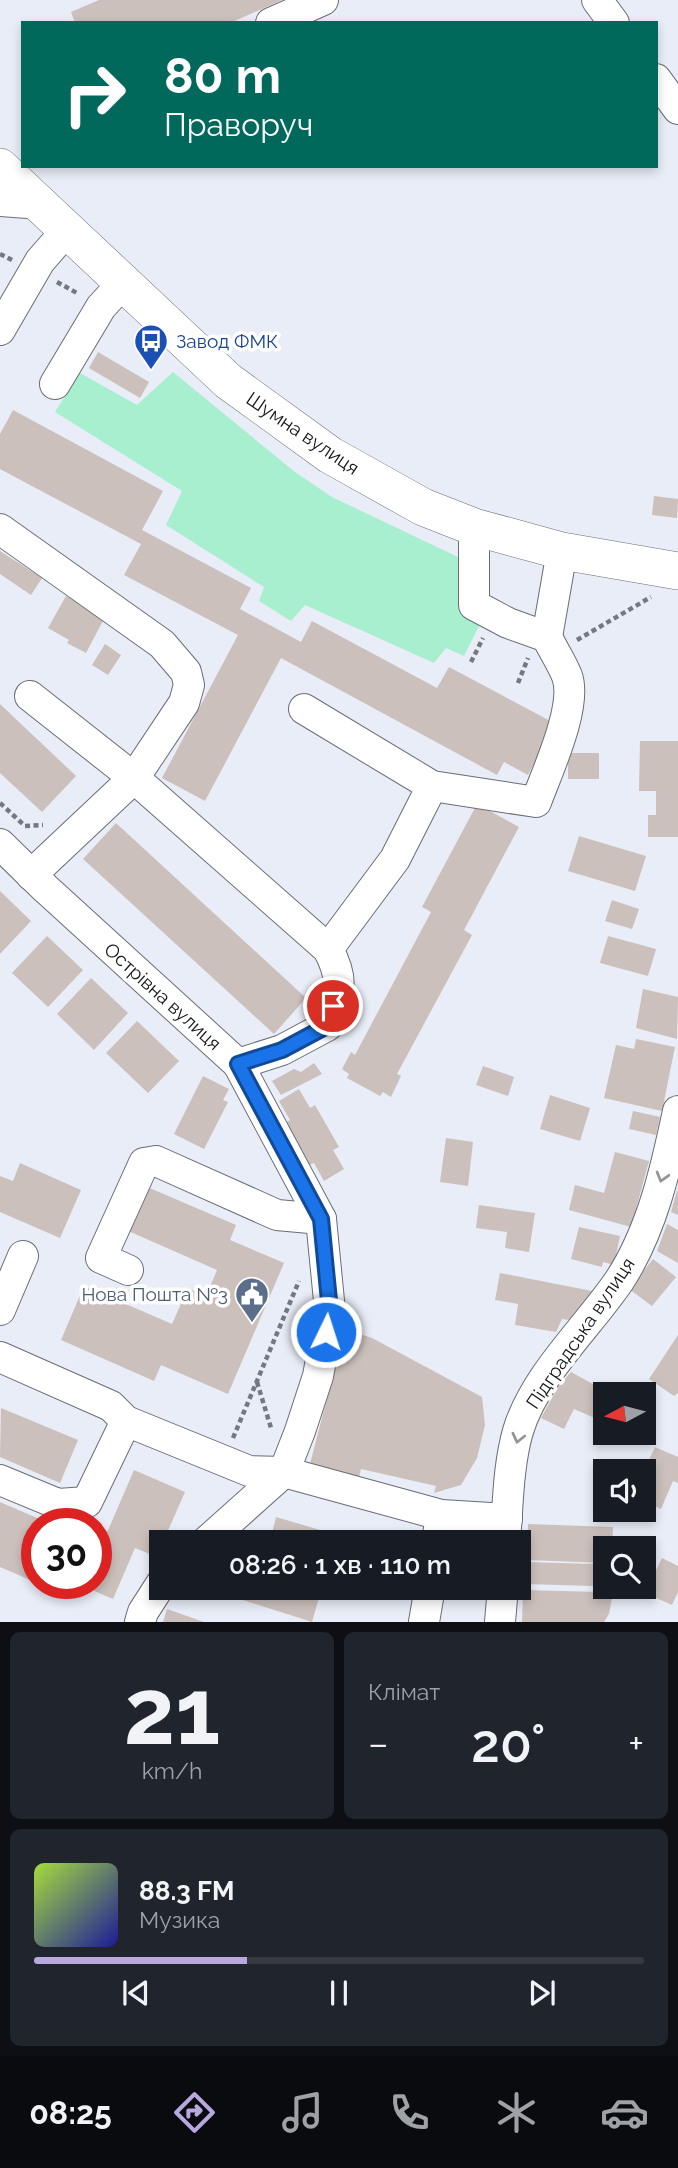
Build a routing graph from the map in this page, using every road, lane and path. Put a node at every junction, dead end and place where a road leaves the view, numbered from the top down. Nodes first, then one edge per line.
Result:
1 (323, 0) edge
2 (597, 0) edge
3 (276, 21) edge
4 (613, 21) edge
5 (658, 82) edge
6 (678, 109) edge
7 (0, 167) edge
8 (0, 201) edge
9 (41, 204) junction
10 (68, 229) junction
11 (124, 282) junction
12 (0, 330) edge
13 (55, 384) dead end
14 (474, 527) junction
15 (0, 528) edge
16 (562, 551) junction
17 (669, 581) edge
18 (551, 645) junction
19 (30, 695) dead end
20 (304, 709) dead end
21 (134, 778) junction
22 (432, 786) junction
23 (0, 803) edge
24 (25, 826) dead end
25 (0, 844) edge
26 (31, 875) junction
27 (328, 949) junction
28 (238, 1064) junction
29 (678, 1111) edge
30 (321, 1219) junction
31 (23, 1256) dead end
32 (128, 1270) dead end
33 (303, 1273) dead end
34 (0, 1310) edge
35 (0, 1357) edge
36 (257, 1381) junction
37 (126, 1421) junction
38 (273, 1434) dead end
39 (223, 1461) junction
40 (284, 1472) junction
41 (0, 1480) edge
42 (439, 1528) edge
43 (219, 1530) edge
44 (506, 1530) edge
45 (151, 1600) edge
46 (428, 1600) edge
47 (502, 1600) edge
48 (140, 1622) edge
49 (425, 1622) edge
50 (500, 1622) edge

1 - 3 street
2 - 4 street
5 - 6 street
7 - 9 main road, Шумна вулиця
8 - 9 street
9 - 10 main road, Шумна вулиця
10 - 11 main road, Шумна вулиця
10 - 12 street
11 - 13 street
11 - 14 main road, Шумна вулиця
14 - 16 main road, Шумна вулиця
14 - 18 street
15 - 21 street
16 - 17 main road, Шумна вулиця
16 - 18 street
17 - 18 path
18 - 22 street
19 - 21 street
20 - 22 street
21 - 26 street
21 - 27 street
22 - 27 street
23 - 24 path
25 - 26 street, Острівна вулиця
26 - 28 street, Острівна вулиця
27 - 28 street
28 - 30 street, Острівна вулиця
29 -> 44 street, Підградська вулиця
30 - 32 street
30 - 40 street, Острівна вулиця
31 - 34 street
33 - 36 path
35 - 37 street
36 - 38 path
36 - 39 path
37 - 39 street
37 - 41 street
39 - 40 street
40 - 42 street
40 - 43 street, Острівна вулиця
42 - 44 street
45 - 48 street
46 - 49 street
47 - 50 street

